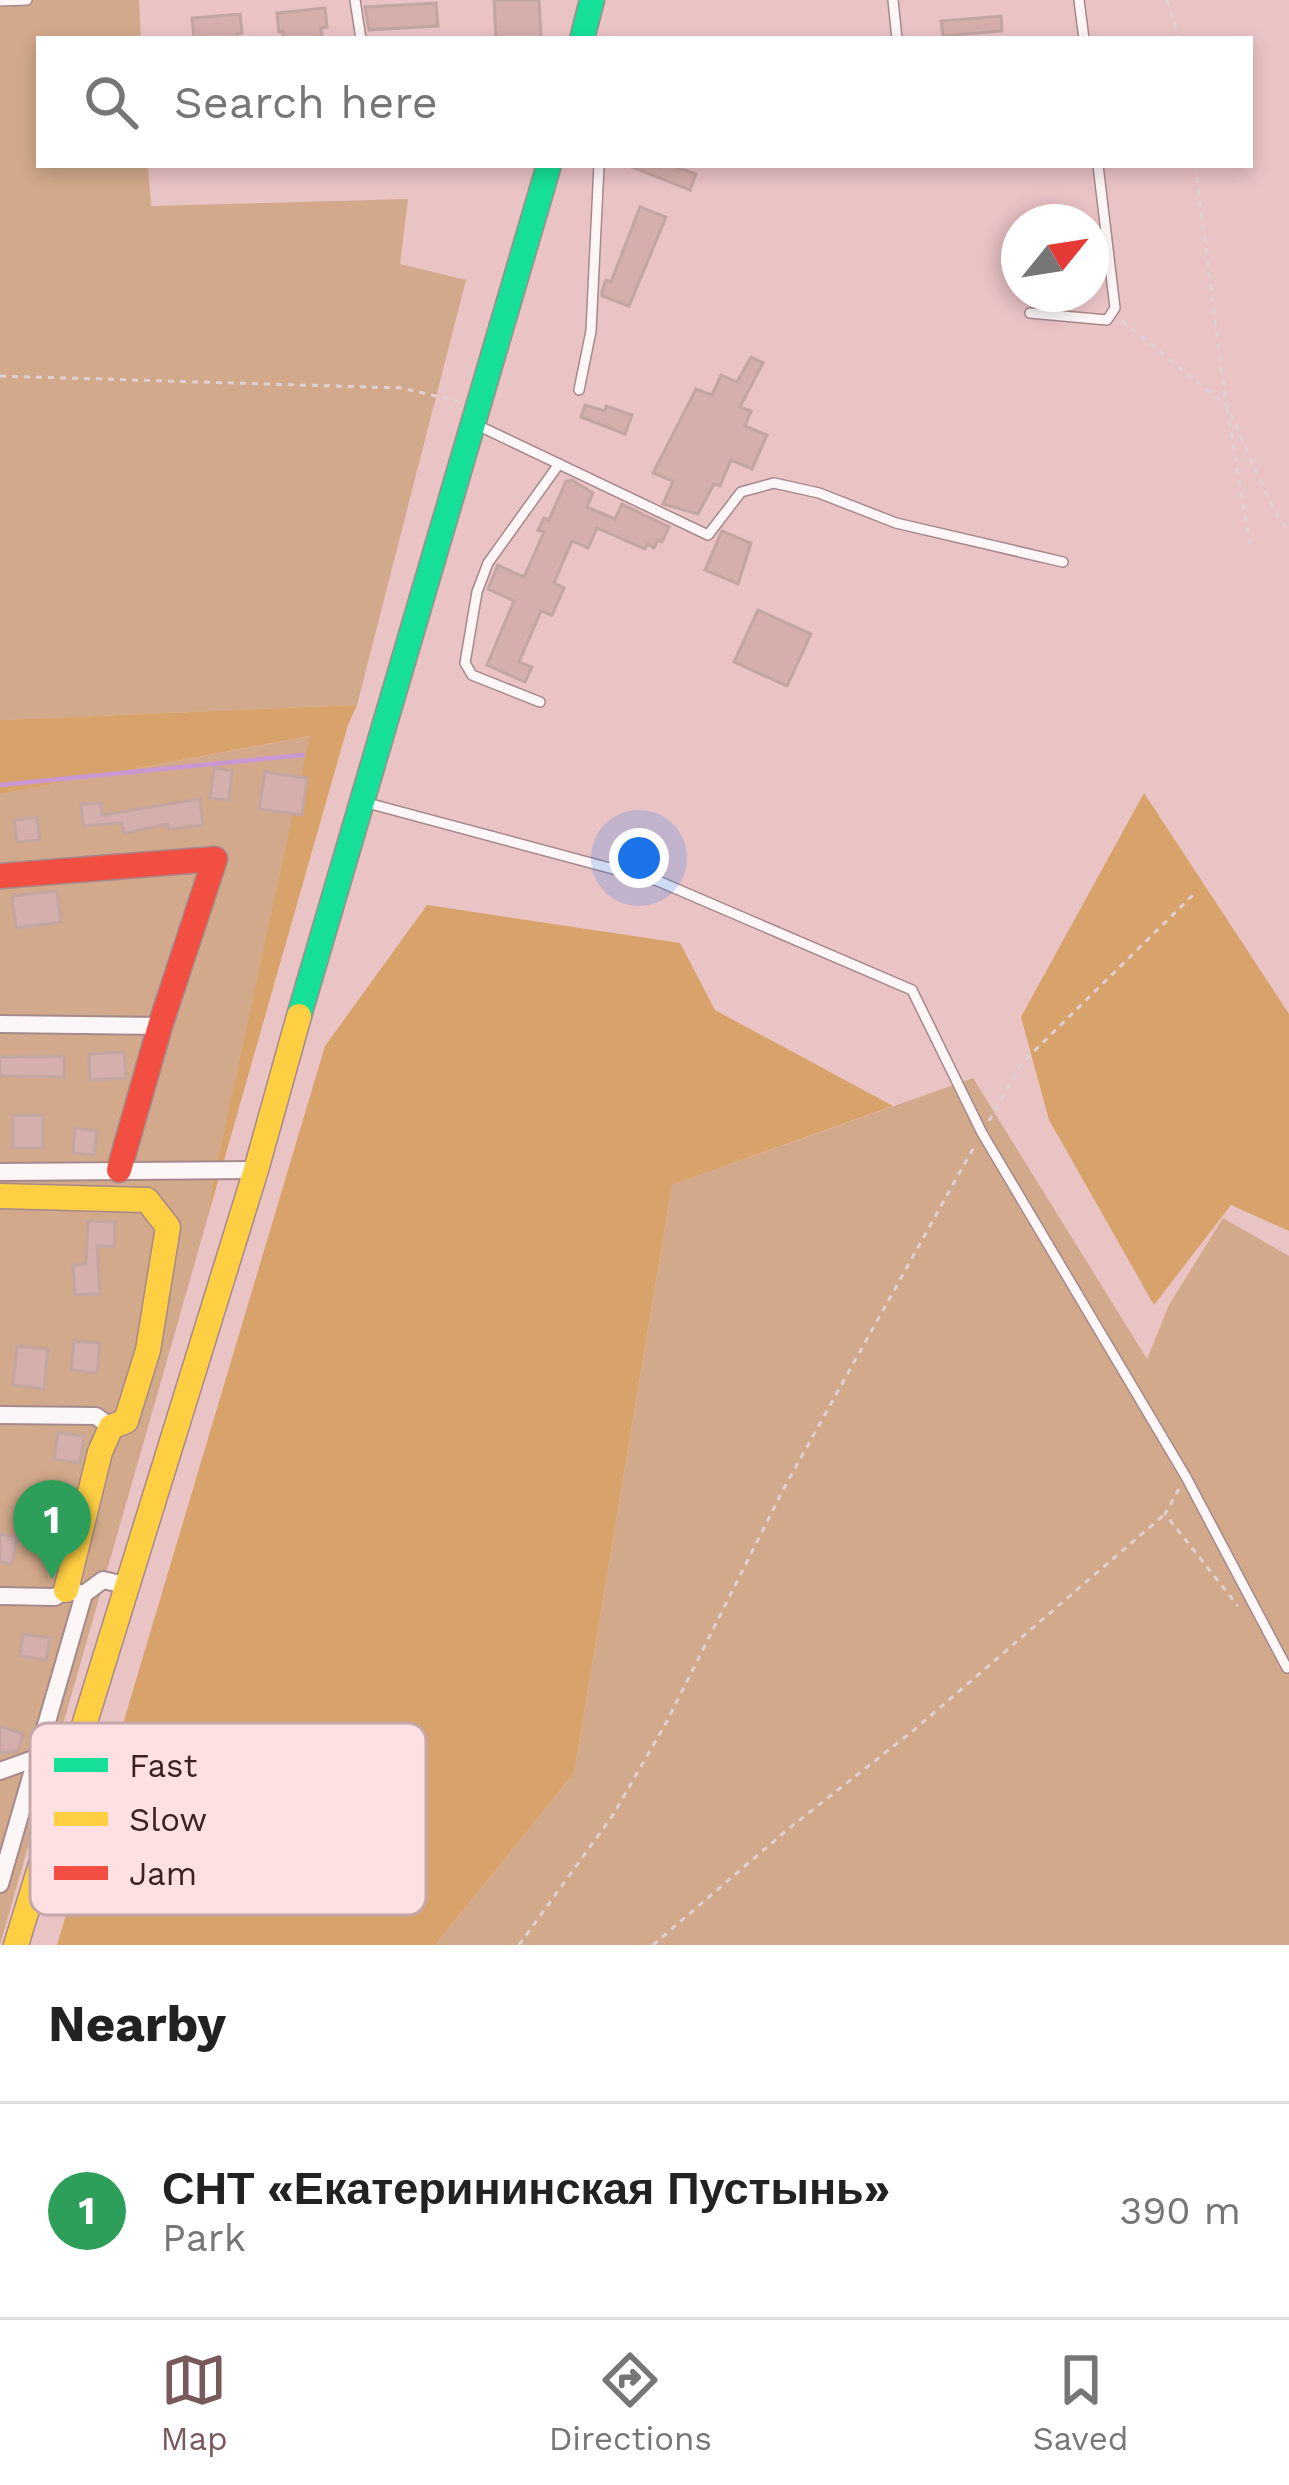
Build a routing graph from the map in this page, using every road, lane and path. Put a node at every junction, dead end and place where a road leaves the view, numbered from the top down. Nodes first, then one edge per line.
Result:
1 (27, 0) edge
2 (355, 0) edge
3 (592, 0) edge
4 (893, 0) edge
5 (1079, 0) edge
6 (1167, 0) edge
7 (0, 2) edge
8 (361, 36) edge
9 (584, 36) edge
10 (896, 36) edge
11 (1084, 36) edge
12 (1178, 36) edge
13 (548, 168) edge
14 (599, 168) edge
15 (1098, 168) edge
16 (1196, 168) edge
17 (1112, 312) junction
18 (1030, 313) dead end
19 (0, 376) edge
20 (579, 390) dead end
21 (1226, 404) junction
22 (474, 414) junction
23 (559, 464) junction
24 (1289, 532) edge
25 (1250, 544) dead end
26 (1063, 562) dead end
27 (540, 702) dead end
28 (360, 801) junction
29 (0, 876) edge
30 (1196, 892) dead end
31 (0, 1024) edge
32 (160, 1026) junction
33 (982, 1132) junction
34 (119, 1170) junction
35 (256, 1170) junction
36 (0, 1172) edge
37 (0, 1196) edge
38 (0, 1414) edge
39 (111, 1427) junction
40 (1186, 1477) junction
41 (1165, 1514) junction
42 (125, 1585) junction
43 (75, 1592) junction
44 (0, 1597) edge
45 (1246, 1616) dead end
46 (1287, 1667) edge
47 (46, 1723) edge
48 (83, 1723) edge
49 (30, 1760) edge
50 (0, 1771) edge
51 (30, 1786) edge
52 (0, 1884) edge
53 (30, 1899) edge
54 (16, 1945) edge
55 (519, 1945) edge
56 (653, 1945) edge

1 - 7 lane
2 - 8 lane
3 - 9 main road
4 - 10 lane
5 - 11 lane
6 - 12 path
13 - 22 main road
14 - 20 lane
15 - 17 lane
16 - 21 path
17 - 18 lane
17 - 21 path
19 - 22 path
21 - 24 path
21 - 25 path
22 - 23 lane
22 - 28 main road
23 - 26 lane
23 - 27 lane
28 - 33 lane
28 - 35 main road
29 - 32 main road
30 - 33 path
31 - 32 street
32 - 34 main road
33 - 40 lane
33 - 55 path
34 - 35 street
34 - 36 street
35 - 42 main road
37 - 39 main road
38 - 39 street
39 - 43 main road
40 - 41 path
40 - 46 lane
41 - 45 path
41 - 56 path
42 - 43 street
42 - 48 main road
43 - 44 street
43 - 47 street
49 - 50 street
51 - 52 street
53 - 54 main road

